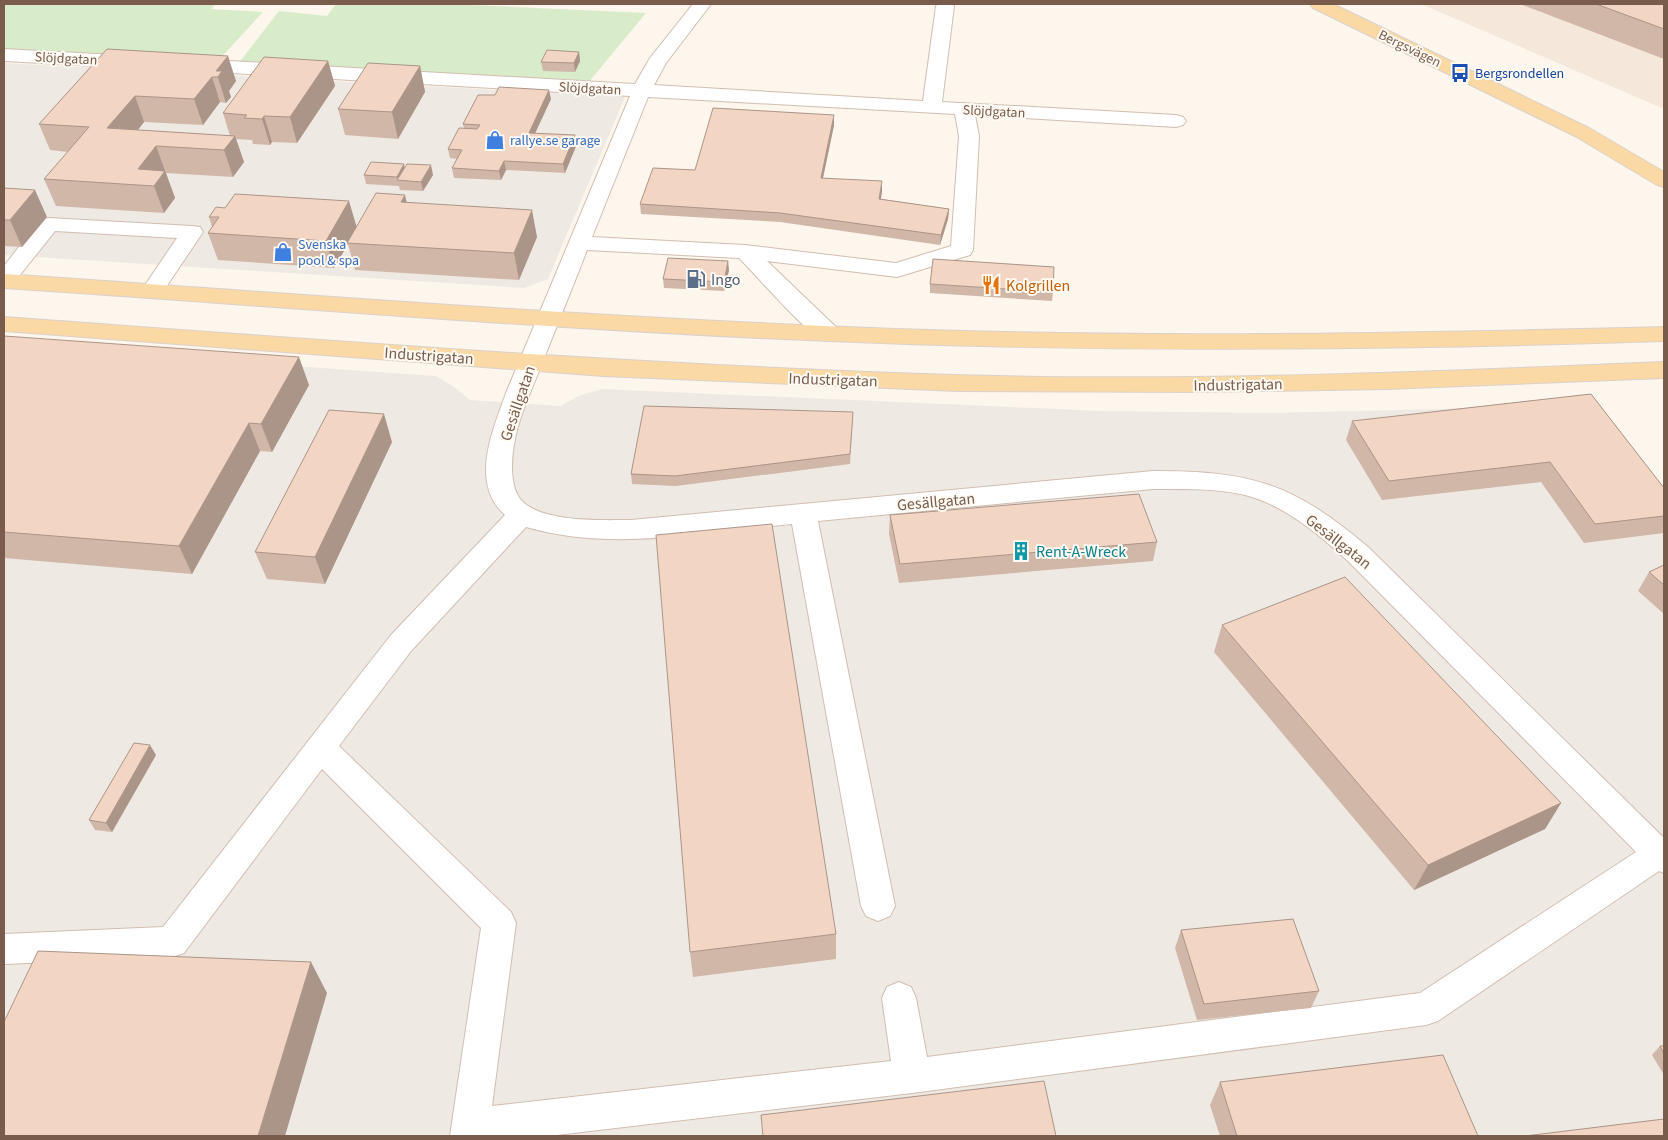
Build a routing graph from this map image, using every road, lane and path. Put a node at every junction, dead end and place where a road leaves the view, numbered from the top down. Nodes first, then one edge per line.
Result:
1 (702, 4) edge
2 (1319, 4) edge
3 (945, 6) dead end
4 (4, 54) edge
5 (151, 63) edge
6 (180, 65) edge
7 (641, 91) junction
8 (932, 107) junction
9 (964, 109) junction
10 (1176, 121) dead end
11 (1582, 132) junction
12 (1664, 163) edge
13 (1664, 181) edge
14 (579, 243) junction
15 (745, 252) junction
16 (4, 280) edge
17 (152, 291) junction
18 (548, 318) junction
19 (4, 324) edge
20 (830, 334) junction
21 (1664, 334) edge
22 (530, 362) junction
23 (1664, 370) edge
24 (1615, 373) junction
25 (1664, 381) edge
26 (803, 513) junction
27 (521, 515) junction
28 (320, 747) junction
29 (1662, 856) edge
30 (878, 906) dead end
31 (4, 950) edge
32 (899, 998) dead end
33 (912, 1076) junction
34 (470, 1132) edge

1 - 7 street, Gesällgatan
2 - 11 main road, Bergsvägen
3 - 8 street
4 - 5 street, Slöjdgatan
6 - 7 street, Slöjdgatan
7 - 8 street, Slöjdgatan
7 - 14 street, Gesällgatan
8 - 9 street, Slöjdgatan
9 - 10 street, Slöjdgatan
9 - 15 street
11 - 12 main road, Bergsvägen
11 - 13 main road, Bergsvägen
14 - 15 street
14 - 18 street, Gesällgatan
15 - 20 street
16 - 17 main road
16 - 17 street
17 - 18 main road
18 - 20 main road
18 - 22 street, Gesällgatan
19 - 22 main road, Industrigatan
20 - 21 main road
22 - 24 main road, Industrigatan
22 - 27 street, Gesällgatan
23 - 24 main road, Industrigatan
24 - 25 main road
26 - 27 street, Gesällgatan
26 - 29 street, Gesällgatan
26 - 30 street
27 - 28 street
28 - 31 street
28 - 34 street
29 - 33 street
32 - 33 street
33 - 34 street

